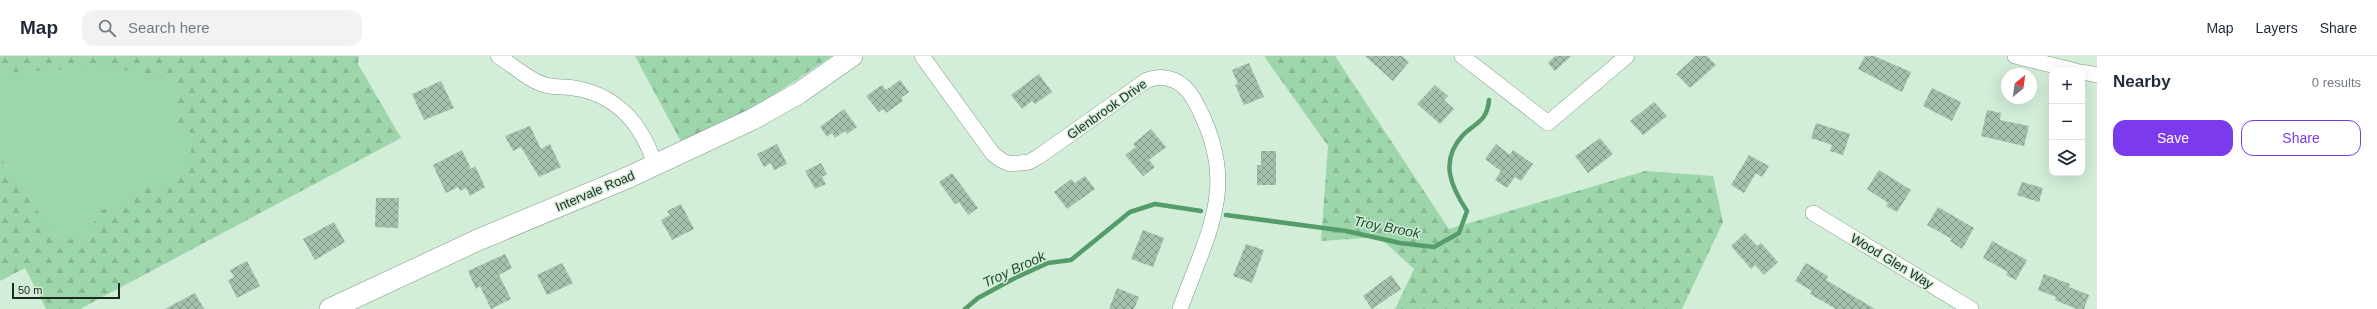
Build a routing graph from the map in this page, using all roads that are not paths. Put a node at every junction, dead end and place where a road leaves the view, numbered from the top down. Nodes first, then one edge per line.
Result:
1 (498, 56) edge
2 (852, 56) edge
3 (922, 56) edge
4 (1462, 56) edge
5 (1627, 56) edge
6 (2015, 56) edge
7 (2064, 68) edge
8 (2085, 73) edge
9 (2097, 76) edge
10 (655, 165) junction
11 (1813, 213) dead end
12 (330, 309) edge
13 (1180, 309) edge
14 (1971, 309) edge

1 - 10 street
2 - 10 street, Intervale Road
3 - 13 street, Glenbrook Drive
4 - 5 street
6 - 7 street
8 - 9 street
10 - 12 street, Intervale Road
11 - 14 street, Wood Glen Way

